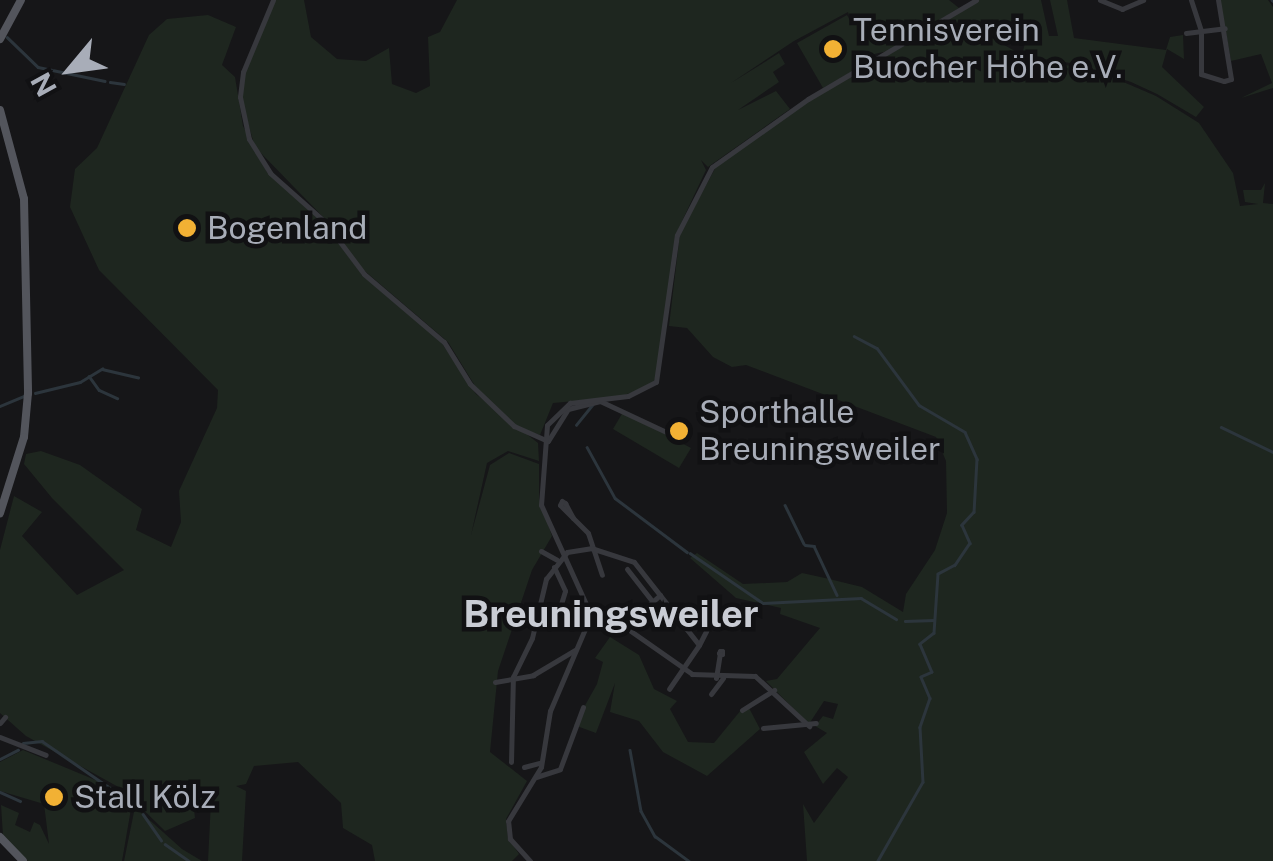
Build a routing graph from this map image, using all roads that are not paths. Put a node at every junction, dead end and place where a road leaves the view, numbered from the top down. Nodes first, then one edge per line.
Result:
1 (21, 0) edge
2 (272, 0) edge
3 (976, 0) edge
4 (1100, 0) edge
5 (1143, 0) edge
6 (1191, 0) edge
7 (1218, 0) edge
8 (1225, 28) junction
9 (1201, 32) junction
10 (1186, 34) dead end
11 (0, 39) edge
12 (0, 110) edge
13 (555, 420) junction
14 (542, 440) junction
15 (680, 440) dead end
16 (0, 513) edge
17 (573, 518) dead end
18 (591, 548) junction
19 (540, 551) dead end
20 (567, 552) junction
21 (555, 563) junction
22 (627, 569) dead end
23 (602, 575) dead end
24 (660, 595) junction
25 (652, 601) junction
26 (589, 622) junction
27 (554, 627) dead end
28 (625, 627) junction
29 (706, 631) dead end
30 (698, 645) junction
31 (575, 650) junction
32 (722, 650) dead end
33 (686, 671) junction
34 (720, 678) junction
35 (495, 682) dead end
36 (512, 682) junction
37 (669, 688) dead end
38 (774, 690) junction
39 (711, 694) dead end
40 (583, 707) dead end
41 (742, 710) dead end
42 (763, 728) dead end
43 (0, 737) edge
44 (46, 755) dead end
45 (511, 762) dead end
46 (542, 762) junction
47 (524, 767) dead end
48 (536, 777) junction
49 (0, 838) edge
50 (23, 861) edge
51 (530, 861) edge

1 - 11 main road
2 - 14 street
3 - 13 street
4 - 5 street
6 - 9 street
7 - 8 street
8 - 9 street
8 - 9 street
9 - 10 street
12 - 16 main road
13 - 14 street
13 - 15 street
14 - 20 street
17 - 18 street
18 - 20 street
18 - 23 street
18 - 24 street
19 - 21 street
20 - 21 street
20 - 26 street
21 - 27 street
21 - 36 street
22 - 25 street
24 - 25 street
24 - 30 street
25 - 28 street
26 - 28 street
26 - 31 street
28 - 33 street
29 - 30 street
30 - 33 street
31 - 36 street
31 - 46 street
32 - 34 street
33 - 34 street
33 - 37 street
34 - 38 street
34 - 39 street
35 - 36 street
36 - 45 street
38 - 41 street
38 - 42 street
40 - 48 street
43 - 44 street
46 - 47 street
46 - 48 street
48 - 51 street
49 - 50 main road

